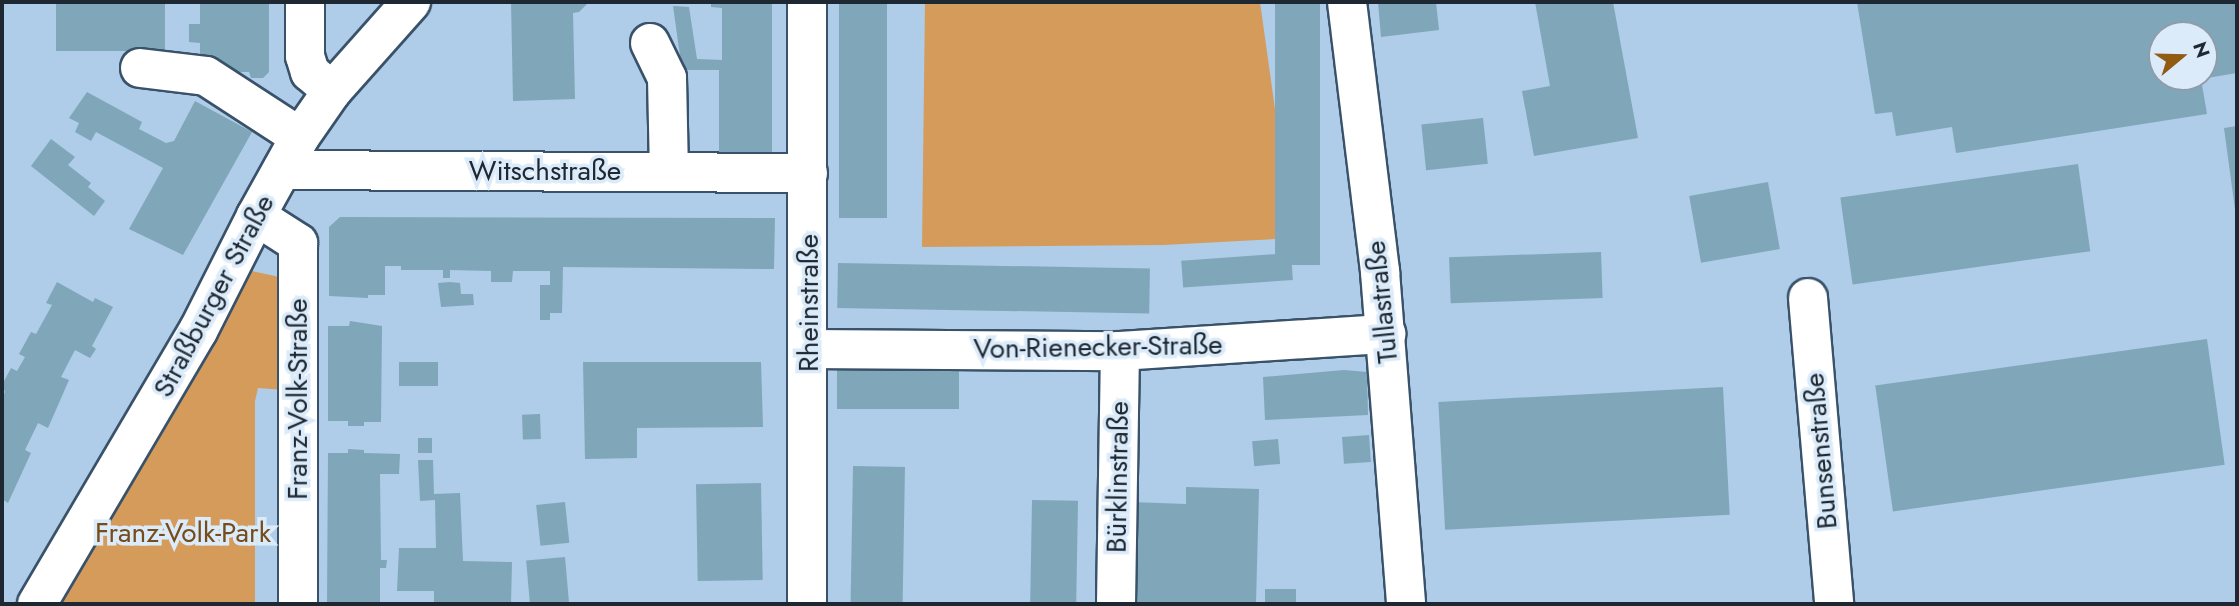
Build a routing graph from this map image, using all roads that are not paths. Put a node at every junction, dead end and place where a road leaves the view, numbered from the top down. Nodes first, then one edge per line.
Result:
1 (305, 2) edge
2 (411, 2) edge
3 (807, 2) edge
4 (1346, 2) edge
5 (650, 43) dead end
6 (140, 68) dead end
7 (332, 91) junction
8 (300, 136) junction
9 (282, 170) junction
10 (669, 172) junction
11 (808, 173) junction
12 (256, 216) junction
13 (1808, 298) dead end
14 (1386, 334) junction
15 (809, 349) junction
16 (1120, 351) junction
17 (37, 604) edge
18 (298, 604) edge
19 (807, 604) edge
20 (1116, 604) edge
21 (1406, 604) edge
22 (1834, 604) edge

1 - 7 street
2 - 7 street, Straßburger Straße
3 - 11 street, Rheinstraße
4 - 14 street, Tullastraße
5 - 10 street
6 - 8 street
7 - 8 street, Straßburger Straße
8 - 9 street, Straßburger Straße
9 - 10 street, Witschstraße
9 - 12 street, Straßburger Straße
10 - 11 street, Witschstraße
11 - 15 street, Rheinstraße
12 - 17 street, Straßburger Straße
12 - 18 street, Franz-Volk-Straße
13 - 22 street, Bunsenstraße
14 - 16 street, Von-Rienecker-Straße
14 - 21 street, Tullastraße
15 - 16 street, Von-Rienecker-Straße
15 - 19 street, Rheinstraße
16 - 20 street, Bürklinstraße

